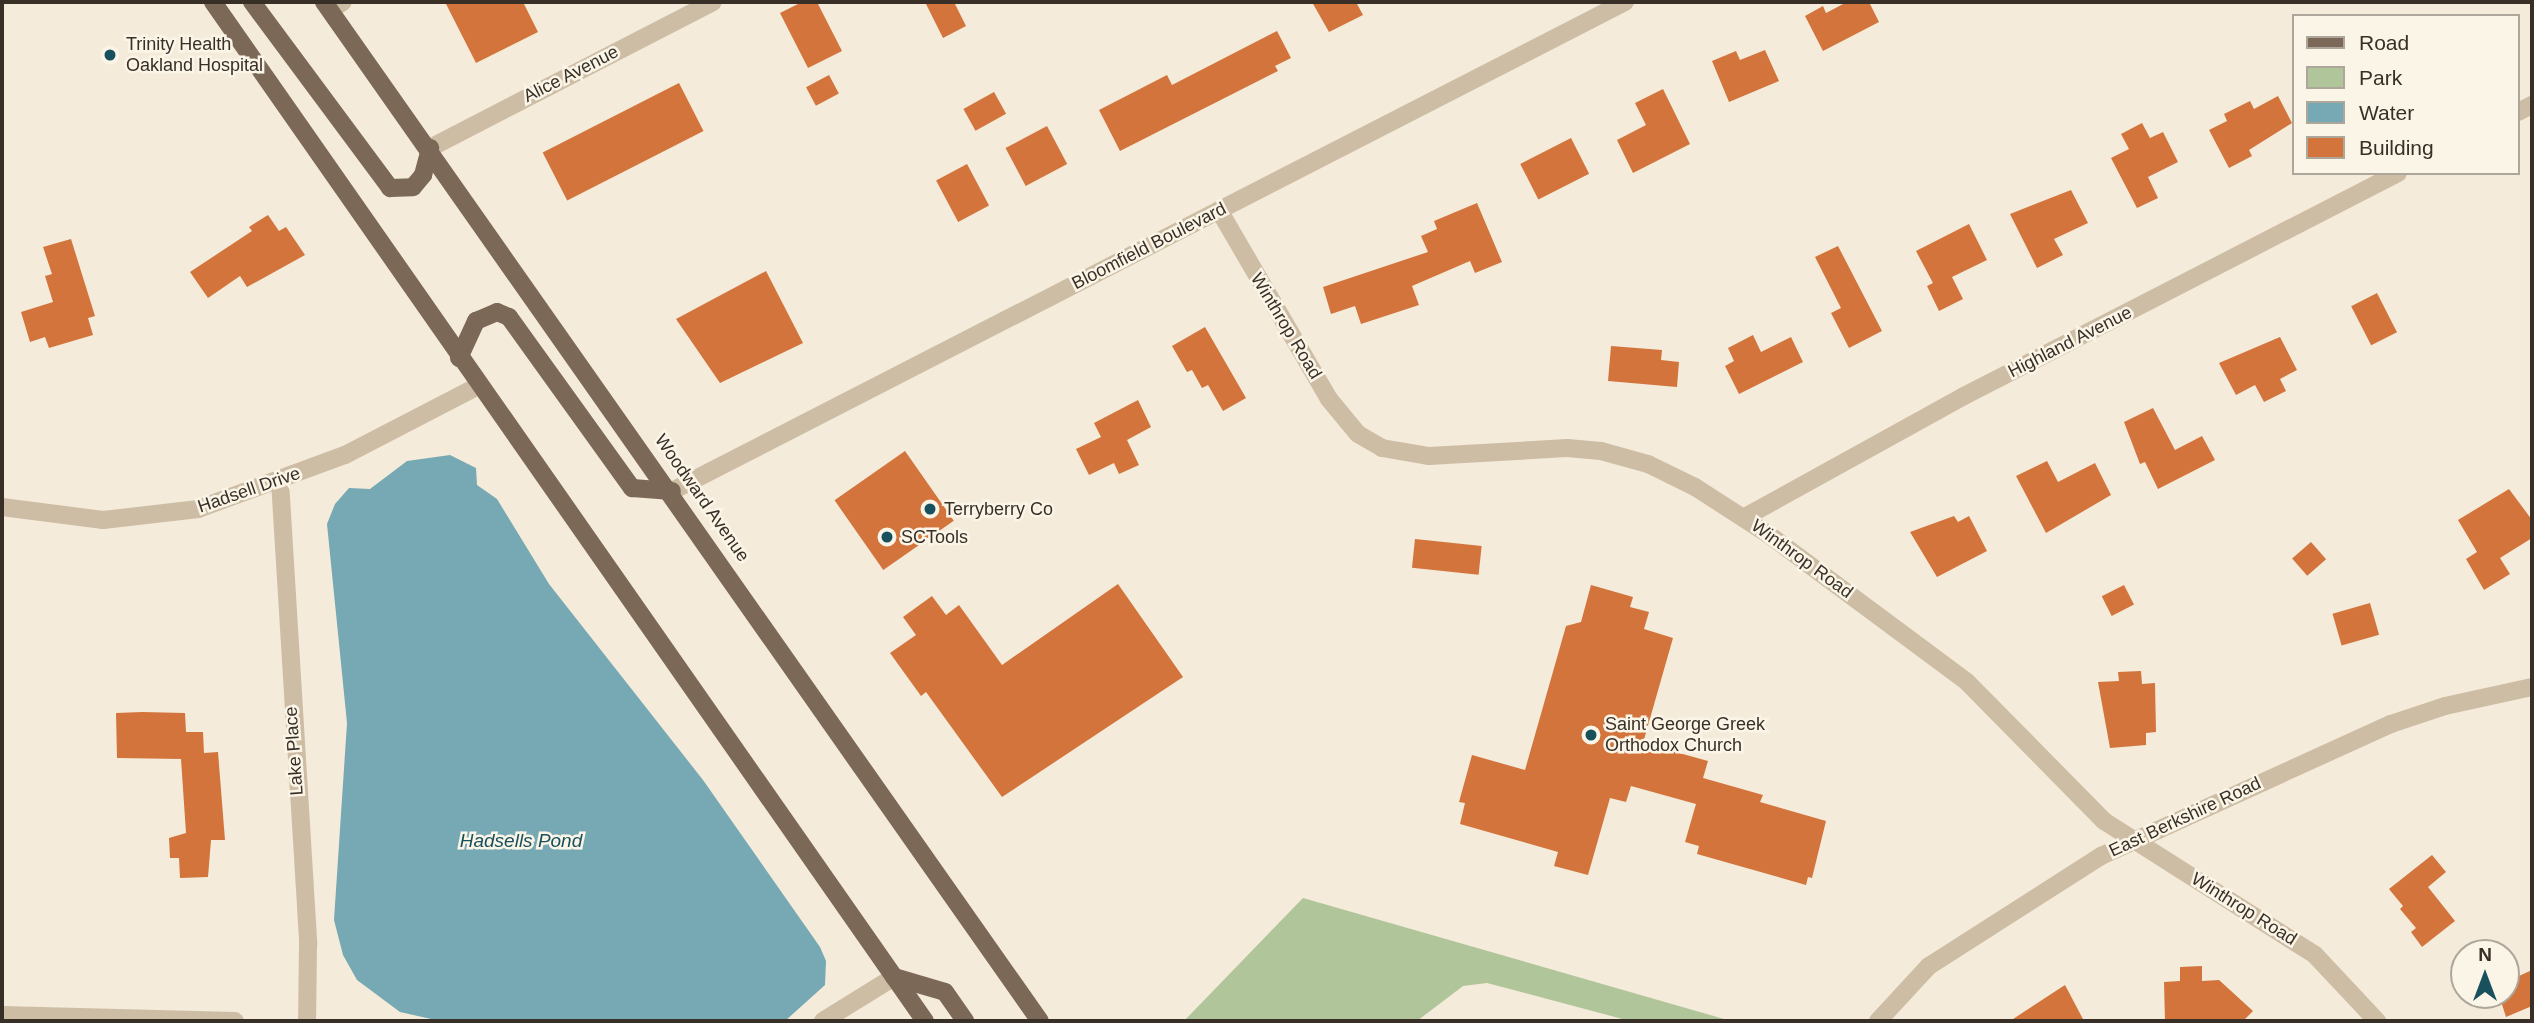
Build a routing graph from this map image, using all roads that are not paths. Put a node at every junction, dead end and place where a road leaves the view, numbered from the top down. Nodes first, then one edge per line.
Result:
1 (213, 2) edge
2 (252, 2) edge
3 (713, 2) edge
4 (1625, 2) edge
5 (332, 4) edge
6 (430, 148) junction
7 (2394, 175) edge
8 (1219, 210) junction
9 (459, 358) junction
10 (478, 386) junction
11 (280, 481) junction
12 (672, 491) junction
13 (2, 507) edge
14 (1745, 517) junction
15 (2532, 687) edge
16 (2136, 838) junction
17 (894, 976) junction
18 (2, 1015) edge
19 (235, 1021) edge
20 (307, 1021) edge
21 (823, 1021) edge
22 (926, 1021) edge
23 (965, 1021) edge
24 (1040, 1021) edge
25 (1878, 1021) edge
26 (2377, 1021) edge

1 - 9 main road
2 - 6 main road
3 - 6 street, Alice Avenue
4 - 8 street, Bloomfield Boulevard
5 - 6 main road, Woodward Avenue
6 - 12 main road, Woodward Avenue
7 - 14 street, Highland Avenue
8 - 12 street, Bloomfield Boulevard
8 - 14 street, Winthrop Road
9 - 10 main road
9 - 12 main road
10 - 11 street, Hadsell Drive
10 - 17 main road
11 - 13 street, Hadsell Drive
11 - 20 street, Lake Place
12 - 24 main road, Woodward Avenue
14 - 16 street, Winthrop Road
15 - 16 street, East Berkshire Road
16 - 25 street, East Berkshire Road
16 - 26 street, Winthrop Road
17 - 21 street
17 - 22 main road
17 - 23 main road
18 - 19 street

